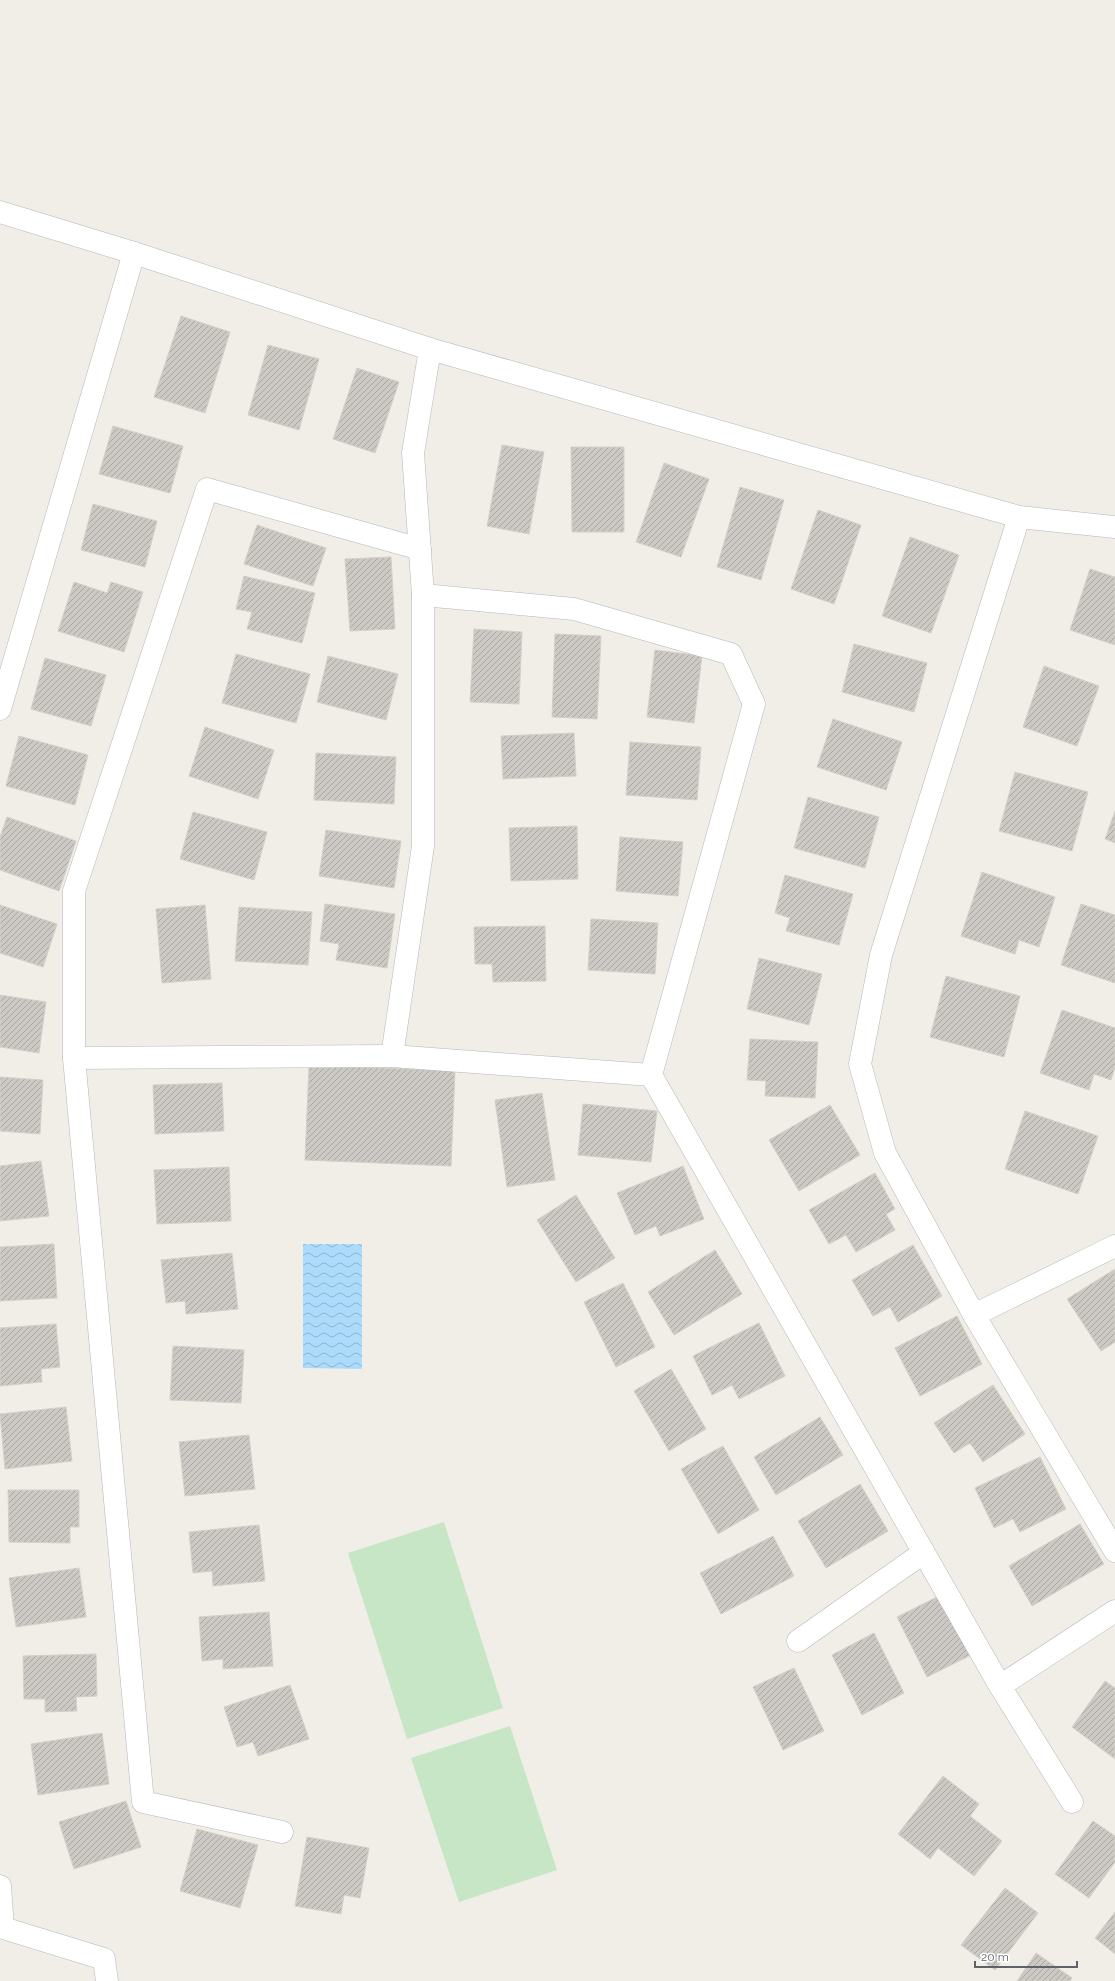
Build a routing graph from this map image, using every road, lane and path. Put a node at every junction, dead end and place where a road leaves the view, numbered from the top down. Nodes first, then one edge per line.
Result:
1 (0, 212) edge
2 (134, 253) junction
3 (430, 349) junction
4 (1019, 517) junction
5 (1115, 527) edge
6 (420, 549) junction
7 (424, 595) junction
8 (0, 709) edge
9 (392, 1056) junction
10 (74, 1058) junction
11 (651, 1075) junction
12 (1115, 1246) edge
13 (974, 1315) junction
14 (1115, 1551) edge
15 (924, 1553) junction
16 (1115, 1611) edge
17 (798, 1641) dead end
18 (1000, 1686) junction
19 (1072, 1802) dead end
20 (282, 1832) dead end
21 (0, 1886) edge
22 (108, 1981) edge

1 - 2 street
2 - 3 street
2 - 8 street
3 - 4 street
3 - 6 street
4 - 5 street
4 - 13 street
6 - 7 street
6 - 10 street
7 - 9 street
7 - 11 street
9 - 10 street
9 - 11 street
10 - 20 street
11 - 15 street
12 - 13 street
13 - 14 street
15 - 17 street
15 - 18 street
16 - 18 street
18 - 19 street
21 - 22 street

